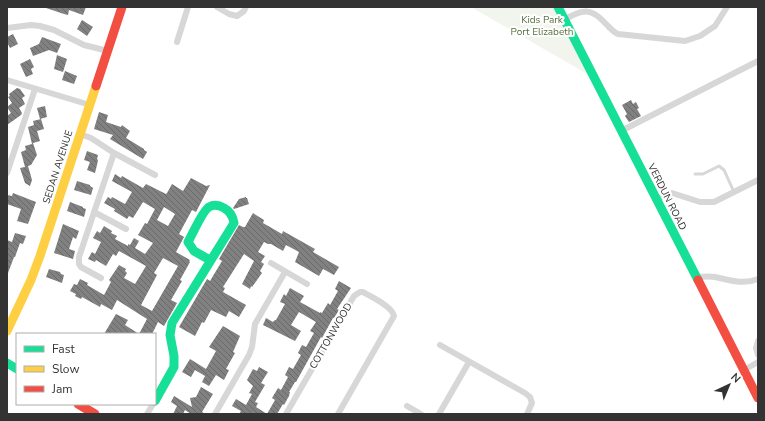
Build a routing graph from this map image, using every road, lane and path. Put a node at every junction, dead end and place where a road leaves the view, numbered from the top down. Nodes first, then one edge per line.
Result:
1 (122, 7) edge
2 (188, 7) edge
3 (217, 7) edge
4 (246, 7) edge
5 (558, 7) edge
6 (727, 7) edge
7 (564, 20) junction
8 (7, 28) edge
9 (177, 42) dead end
10 (108, 51) junction
11 (758, 61) edge
12 (7, 80) edge
13 (35, 89) junction
14 (90, 105) junction
15 (621, 131) junction
16 (80, 134) junction
17 (114, 153) junction
18 (7, 173) edge
19 (695, 174) dead end
20 (155, 175) dead end
21 (758, 180) edge
22 (734, 192) junction
23 (656, 199) junction
24 (94, 212) junction
25 (126, 229) dead end
26 (210, 260) junction
27 (271, 264) dead end
28 (285, 272) junction
29 (696, 277) junction
30 (101, 278) dead end
31 (758, 279) edge
32 (307, 284) dead end
33 (7, 330) edge
34 (758, 341) edge
35 (440, 345) dead end
36 (758, 355) edge
37 (469, 362) junction
38 (758, 362) edge
39 (7, 363) edge
40 (16, 368) edge
41 (744, 370) junction
42 (758, 398) edge
43 (156, 399) edge
44 (80, 405) edge
45 (152, 405) edge
46 (407, 406) dead end
47 (95, 414) edge
48 (147, 414) edge
49 (215, 414) edge
50 (286, 414) edge
51 (338, 414) edge
52 (421, 414) edge
53 (439, 414) edge
54 (528, 414) edge

1 - 10 street, SEDAN AVENUE
2 - 9 street
3 - 4 street
5 - 7 street, VERDUN ROAD
6 - 7 street
7 - 15 street, VERDUN ROAD
8 - 10 street
10 - 14 street, SEDAN AVENUE
11 - 15 street
12 - 13 street
13 - 14 street
13 - 18 street
14 - 16 street, SEDAN AVENUE
15 - 23 street, VERDUN ROAD
16 - 17 street
16 - 33 street, SEDAN AVENUE
17 - 20 street
17 - 24 street
19 - 22 lane
21 - 22 street
22 - 23 street
23 - 29 street, VERDUN ROAD
24 - 25 street
24 - 30 street
26 - 26 street
26 - 43 street
27 - 28 street
28 - 32 street
28 - 49 street
29 - 31 street
29 - 41 street, VERDUN ROAD
34 - 36 street
35 - 37 street
37 - 53 street
37 - 54 street
38 - 41 street
39 - 40 street
41 - 42 street, VERDUN ROAD
44 - 47 street
45 - 48 street
46 - 52 street
50 - 51 street, COTTONWOOD

